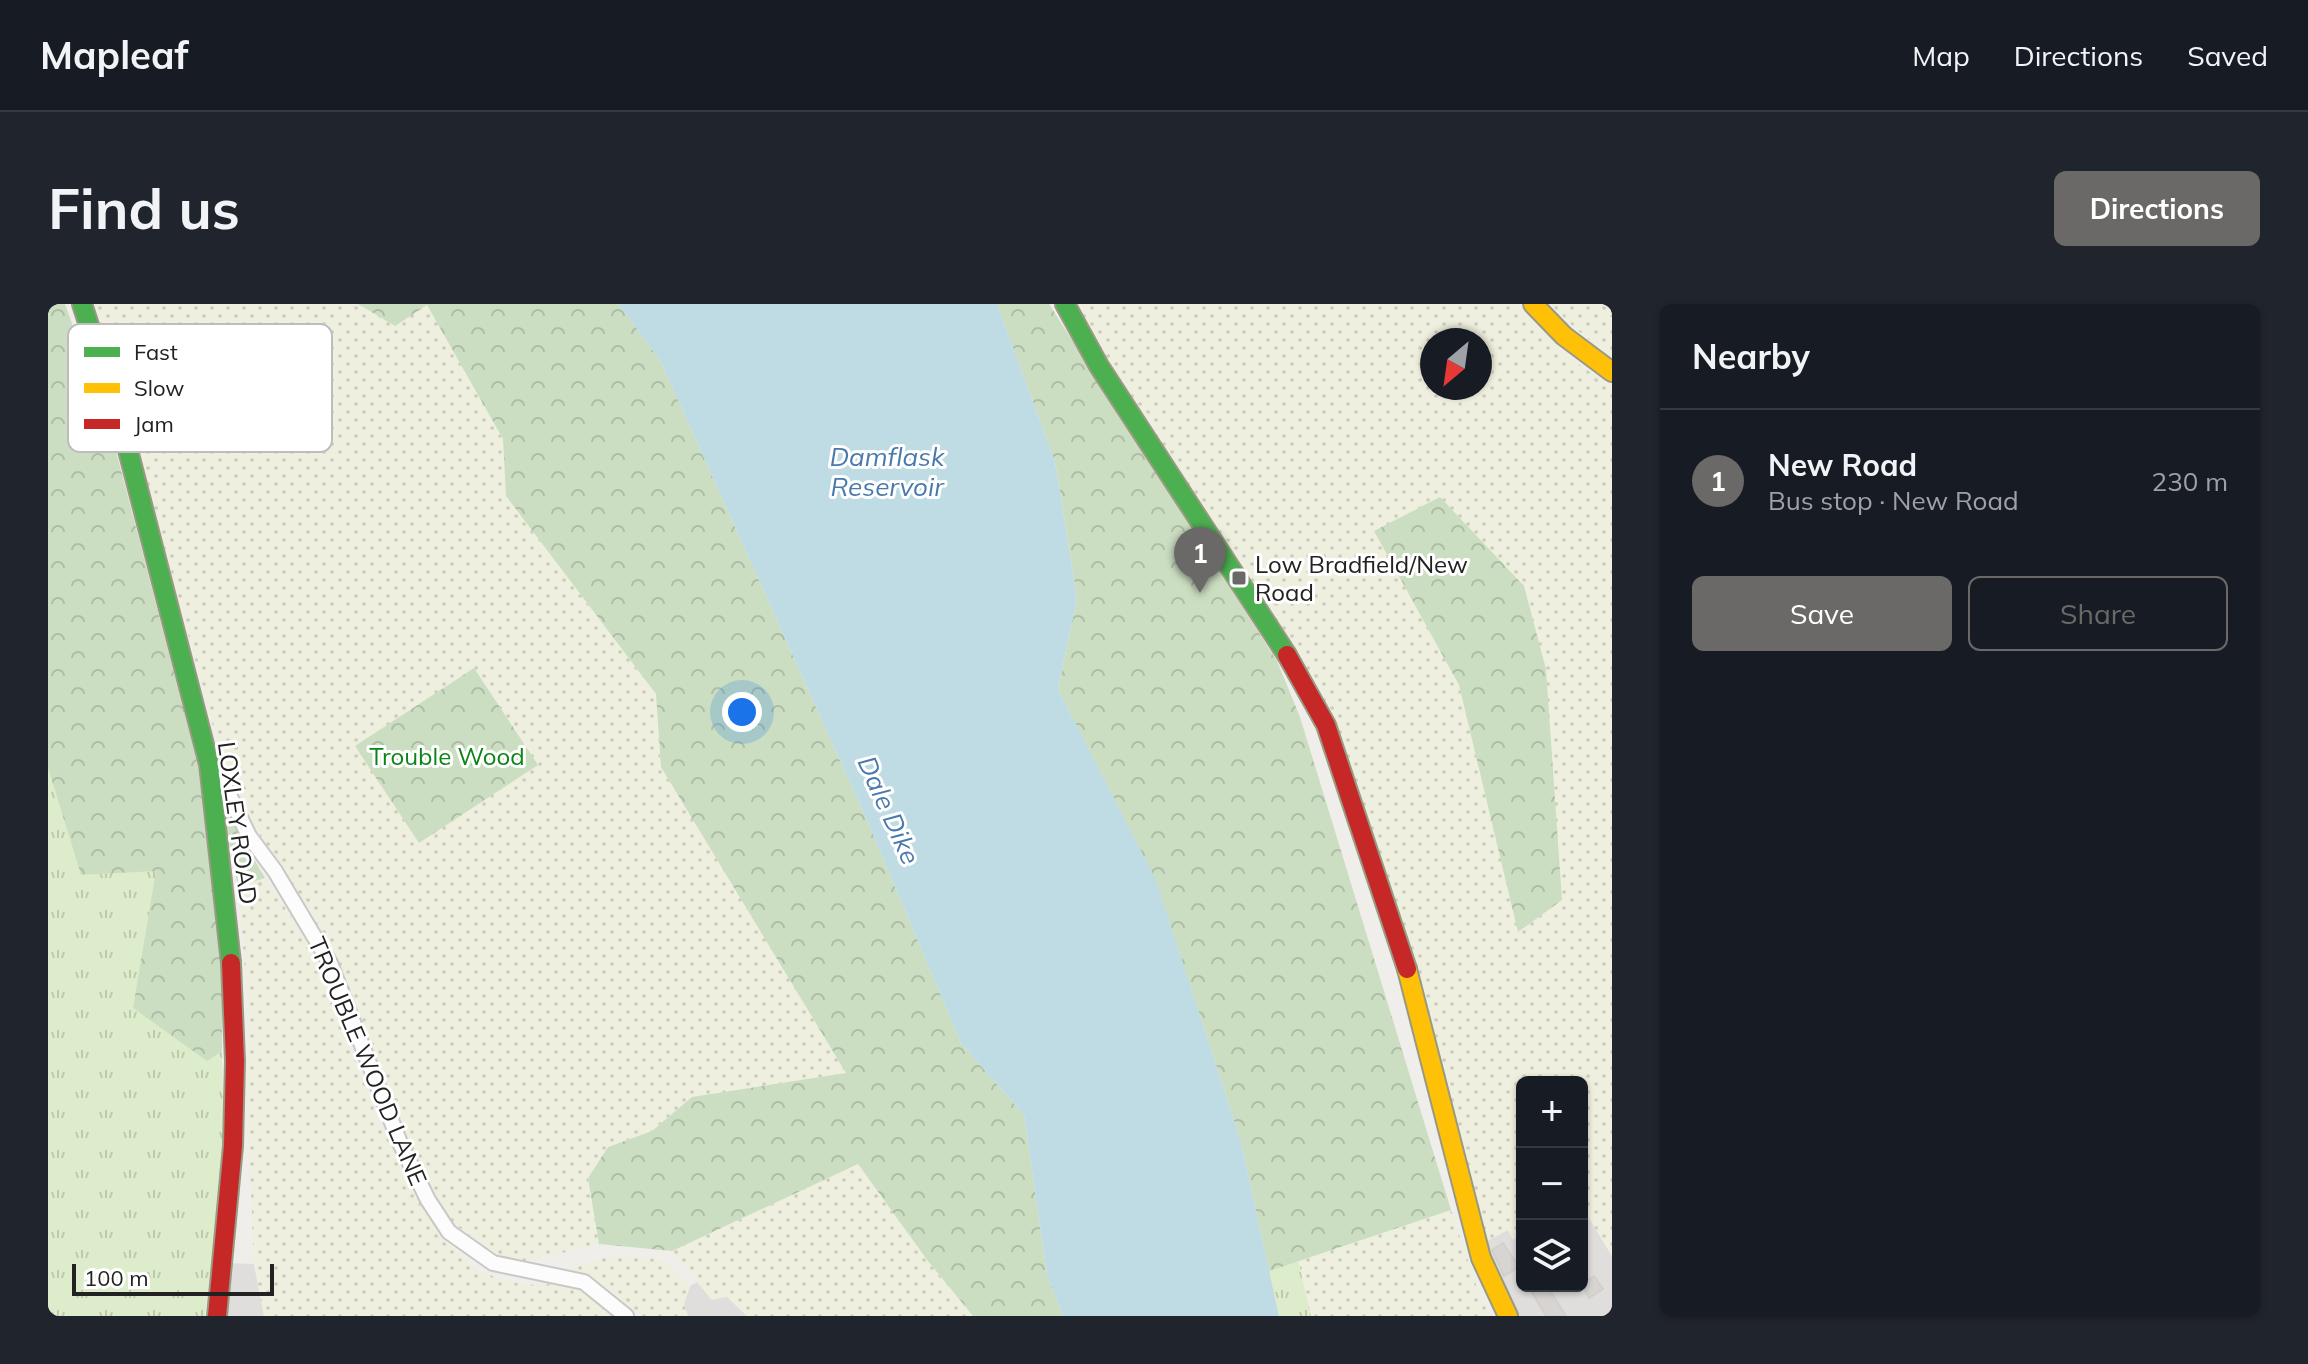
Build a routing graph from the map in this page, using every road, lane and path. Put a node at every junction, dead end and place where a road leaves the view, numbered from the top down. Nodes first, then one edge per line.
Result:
1 (82, 304) edge
2 (1065, 304) edge
3 (1533, 304) edge
4 (89, 324) edge
5 (1612, 372) edge
6 (128, 452) edge
7 (209, 764) junction
8 (217, 1316) edge
9 (626, 1316) edge
10 (1508, 1316) edge

1 - 4 street, LOXLEY ROAD
2 - 10 street
3 - 5 street
6 - 7 street, LOXLEY ROAD
7 - 8 street, LOXLEY ROAD
7 - 9 street, TROUBLE WOOD LANE

